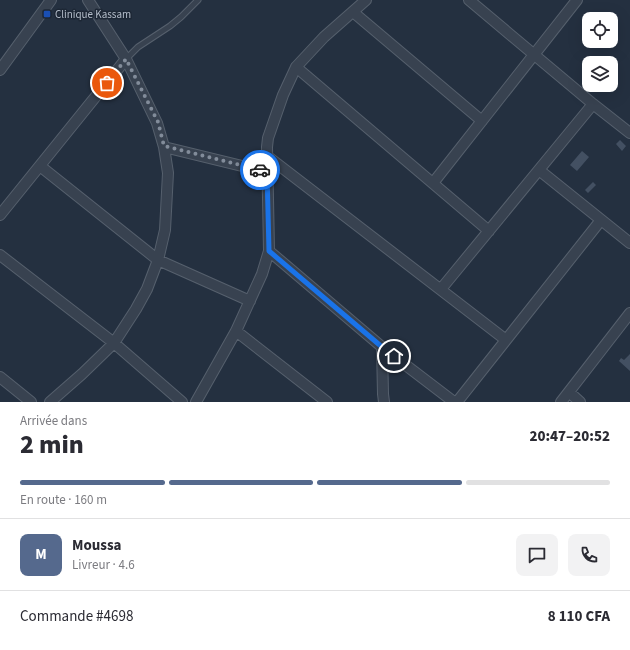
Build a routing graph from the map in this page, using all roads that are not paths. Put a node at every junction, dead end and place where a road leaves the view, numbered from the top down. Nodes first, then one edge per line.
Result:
1 (51, 0) edge
2 (88, 0) edge
3 (198, 0) edge
4 (366, 0) edge
5 (469, 0) edge
6 (577, 0) edge
7 (353, 12) junction
8 (534, 54) junction
9 (126, 59) junction
10 (296, 67) junction
11 (0, 70) edge
12 (593, 104) junction
13 (482, 121) junction
14 (630, 133) edge
15 (164, 146) junction
16 (267, 156) junction
17 (40, 166) junction
18 (539, 170) junction
19 (267, 172) junction
20 (433, 183) junction
21 (0, 215) edge
22 (601, 220) junction
23 (489, 231) junction
24 (630, 243) edge
25 (269, 251) junction
26 (0, 255) edge
27 (158, 260) junction
28 (441, 289) junction
29 (250, 301) junction
30 (630, 314) edge
31 (236, 331) junction
32 (506, 340) junction
33 (114, 342) junction
34 (382, 347) junction
35 (0, 377) edge
36 (569, 392) junction
37 (31, 402) edge
38 (50, 402) edge
39 (182, 402) edge
40 (196, 402) edge
41 (327, 402) edge
42 (384, 402) edge
43 (454, 402) edge
44 (457, 402) edge
45 (561, 402) edge
46 (580, 402) edge

1 - 11 street
2 - 9 street
3 - 9 lane
4 - 7 street
5 - 8 street
6 - 8 street
7 - 10 street
7 - 13 street
8 - 12 street
8 - 13 street
9 - 15 street
9 - 17 street
10 - 16 street
10 - 20 street
12 - 14 street
12 - 18 street
13 - 20 street
15 - 19 street
15 - 27 street
16 - 19 street
16 - 28 street
17 - 21 street
17 - 27 street
18 - 22 street
18 - 23 street
19 - 25 street
20 - 23 street
22 - 24 street
22 - 32 street
23 - 28 street
25 - 29 street
25 - 34 street
26 - 33 street
27 - 29 street
27 - 33 street
28 - 32 street
29 - 31 street
30 - 36 street
31 - 40 street
31 - 41 street
32 - 44 street
33 - 38 street
33 - 39 street
34 - 42 street
34 - 43 street
35 - 37 street
36 - 45 street
36 - 46 street

